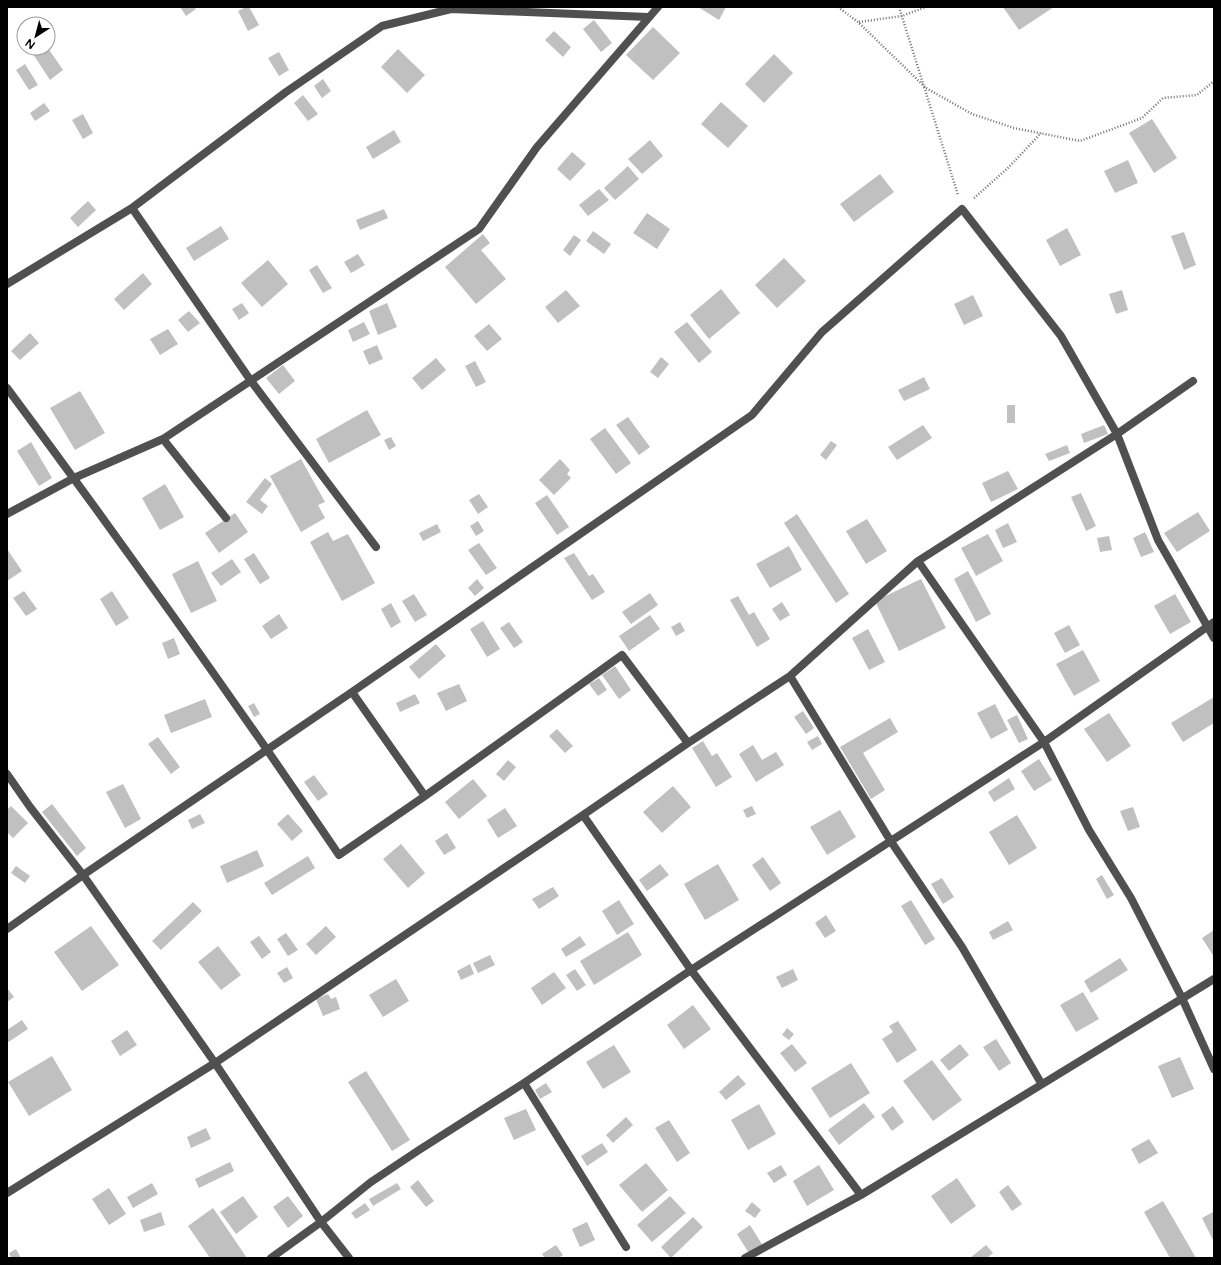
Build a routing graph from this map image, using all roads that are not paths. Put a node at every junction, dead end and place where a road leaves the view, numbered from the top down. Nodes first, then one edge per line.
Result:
1 (658, 7) edge
2 (648, 17) junction
3 (132, 208) junction
4 (7, 284) edge
5 (251, 381) junction
6 (1193, 381) dead end
7 (7, 388) edge
8 (1117, 434) junction
9 (163, 439) junction
10 (74, 478) junction
11 (7, 514) edge
12 (226, 518) dead end
13 (376, 547) dead end
14 (918, 561) junction
15 (1214, 622) edge
16 (1206, 628) junction
17 (1214, 638) edge
18 (790, 676) junction
19 (352, 692) junction
20 (1044, 742) junction
21 (688, 743) junction
22 (268, 750) junction
23 (7, 774) edge
24 (425, 796) junction
25 (583, 815) junction
26 (890, 840) junction
27 (83, 875) junction
28 (7, 929) edge
29 (691, 970) junction
30 (1214, 979) edge
31 (1182, 998) junction
32 (215, 1062) junction
33 (1214, 1069) edge
34 (524, 1083) junction
35 (1041, 1084) junction
36 (7, 1193) edge
37 (861, 1195) junction
38 (321, 1222) junction
39 (626, 1247) dead end
40 (270, 1258) edge
41 (349, 1258) edge
42 (745, 1258) edge

1 - 2 street
2 - 3 street
2 - 5 street
3 - 4 street
3 - 5 street
5 - 9 street
5 - 13 street
6 - 8 street
7 - 10 street
8 - 14 street
8 - 16 street
8 - 19 street
9 - 10 street
9 - 12 street
10 - 11 street
10 - 22 street
14 - 18 street
14 - 20 street
15 - 16 street
16 - 17 street
16 - 20 street
18 - 21 street
18 - 26 street
19 - 22 street
19 - 24 street
20 - 26 street
20 - 31 street
21 - 24 street
21 - 25 street
22 - 24 street
22 - 27 street
23 - 27 street
25 - 29 street
25 - 32 street
26 - 29 street
26 - 35 street
27 - 28 street
27 - 32 street
29 - 34 street
29 - 37 street
30 - 31 street
31 - 33 street
31 - 35 street
32 - 36 street
32 - 38 street
34 - 38 street
34 - 39 street
35 - 37 street
37 - 42 street
38 - 40 street
38 - 41 street

